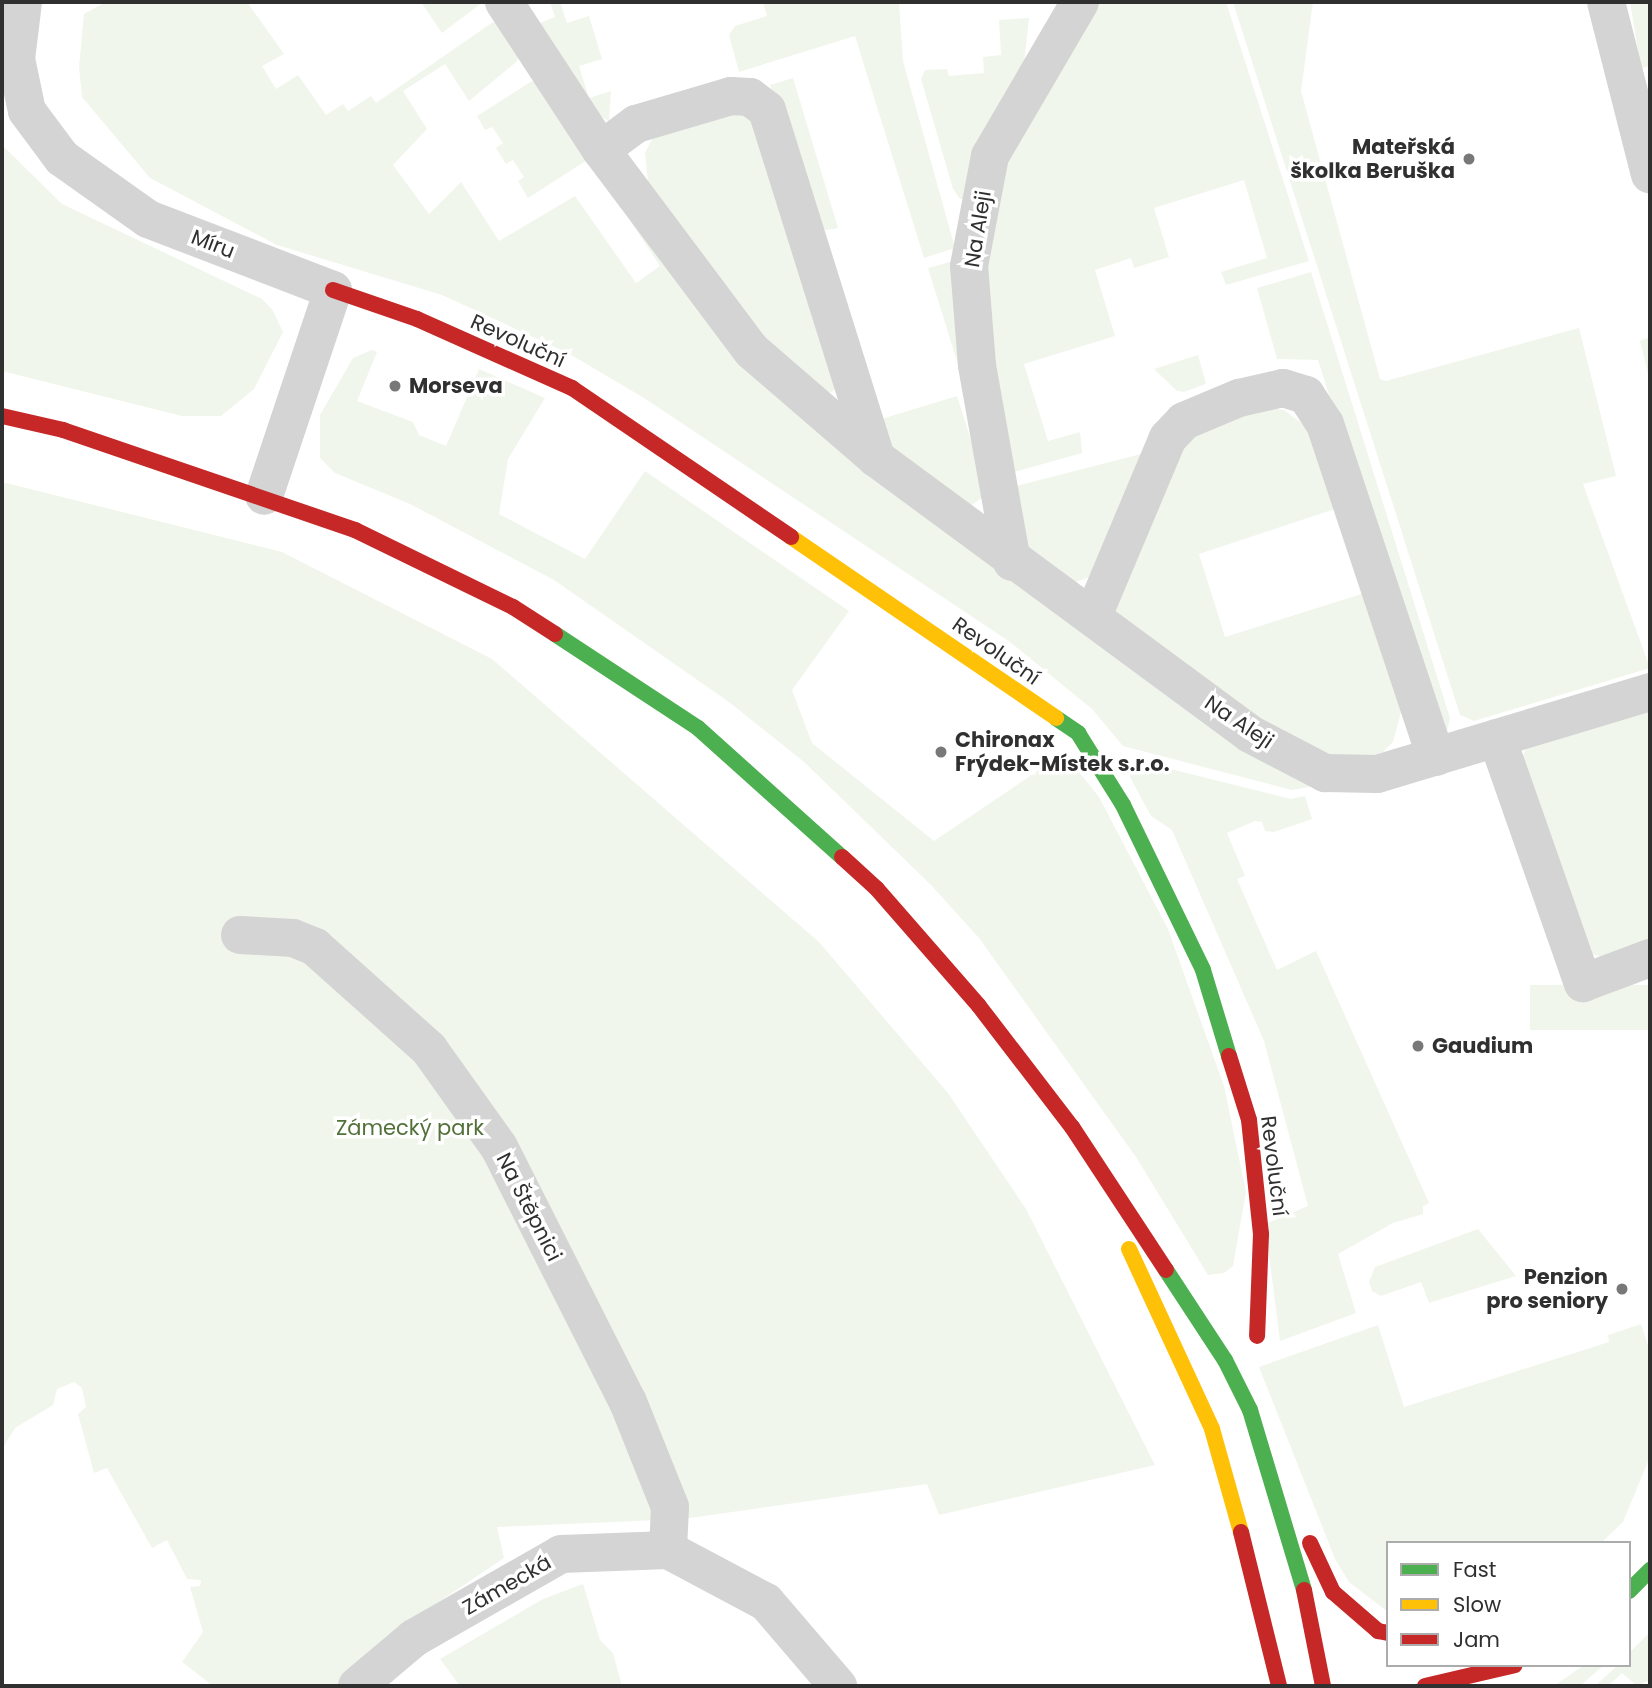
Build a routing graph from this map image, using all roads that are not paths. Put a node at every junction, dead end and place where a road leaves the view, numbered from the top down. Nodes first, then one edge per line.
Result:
1 (23, 2) edge
2 (504, 2) edge
3 (1080, 2) edge
4 (1606, 2) edge
5 (601, 150) junction
6 (1650, 174) edge
7 (333, 290) junction
8 (2, 416) edge
9 (876, 458) junction
10 (264, 496) junction
11 (1012, 562) junction
12 (1093, 616) junction
13 (1650, 692) edge
14 (1497, 738) junction
15 (1436, 757) junction
16 (240, 935) dead end
17 (1650, 958) edge
18 (1072, 1127) junction
19 (1257, 1336) dead end
20 (1250, 1410) junction
21 (668, 1550) junction
22 (1650, 1570) edge
23 (1631, 1589) edge
24 (1386, 1633) edge
25 (1506, 1667) edge
26 (1518, 1667) edge
27 (357, 1686) edge
28 (838, 1686) edge
29 (1279, 1686) edge
30 (1323, 1686) edge
31 (1425, 1686) edge
32 (1502, 1686) edge

1 - 7 street, Míru
2 - 5 street, Na Aleji
3 - 11 street, Na Aleji
4 - 6 street
5 - 9 street, Na Aleji
5 - 9 street
7 - 10 street
7 - 19 main road, Revoluční
8 - 10 main road
9 - 11 street, Na Aleji
10 - 18 main road
11 - 12 street, Na Aleji
12 - 15 street, Na Aleji
12 - 15 street
13 - 14 street, Na Aleji
14 - 15 street, Na Aleji
14 - 17 street
16 - 21 street, Na Štěpnici
18 - 20 main road
18 - 29 main road
20 - 24 main road
20 - 30 main road
21 - 27 street, Zámecká
21 - 28 street
22 - 23 main road
25 - 31 main road
26 - 32 main road

